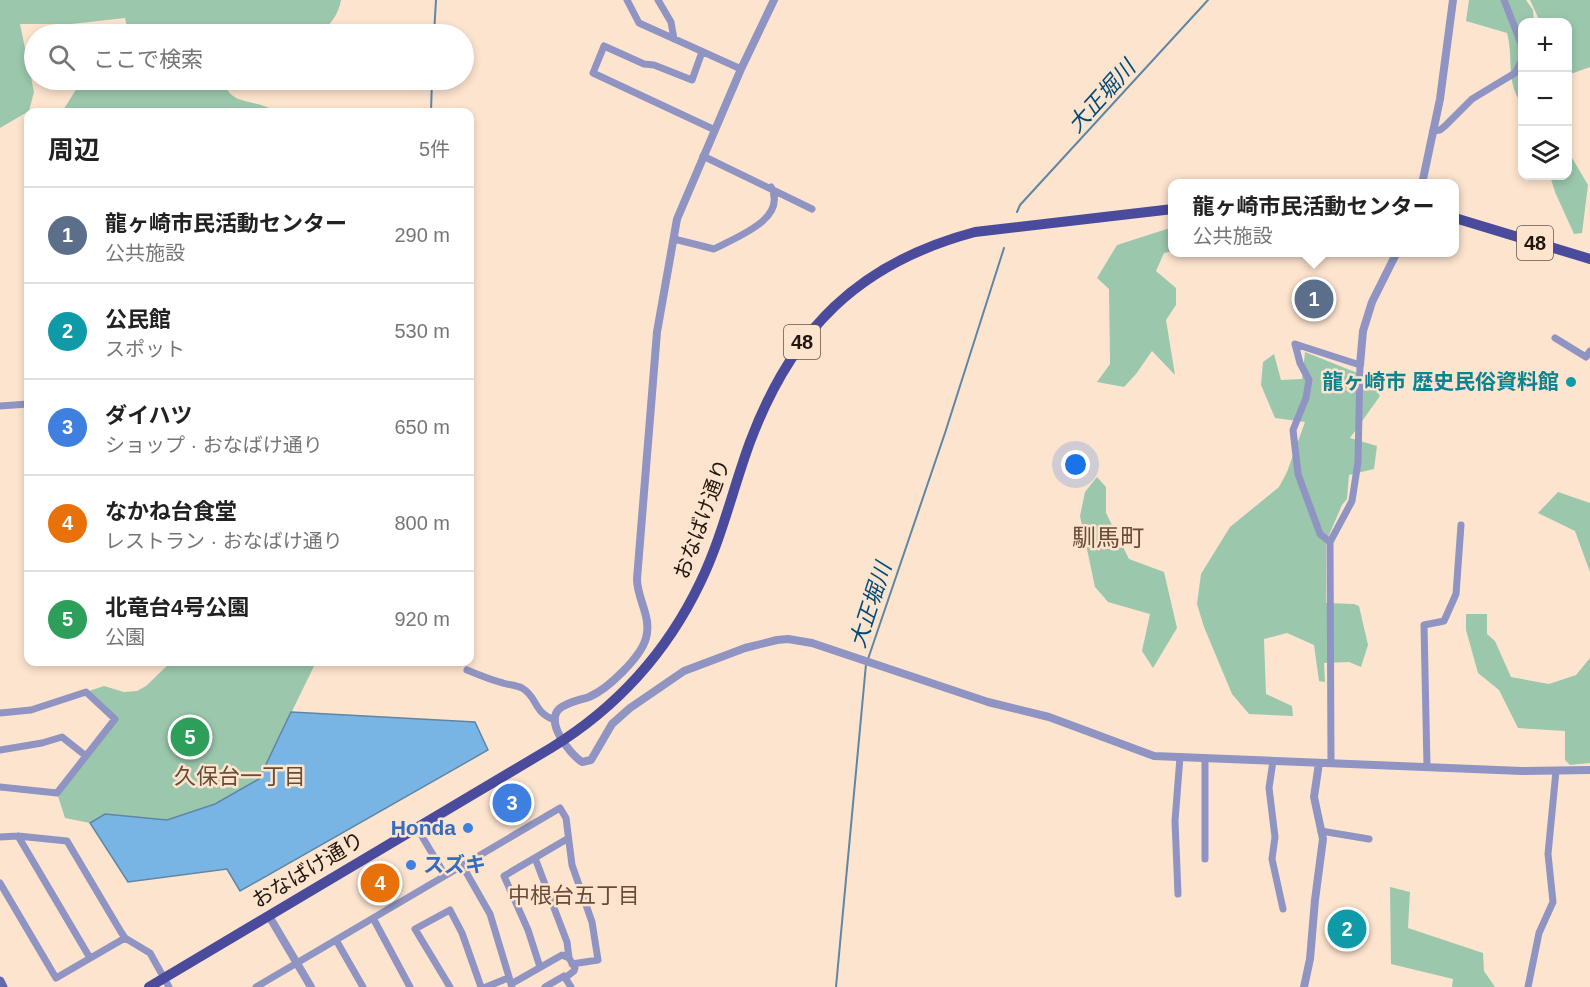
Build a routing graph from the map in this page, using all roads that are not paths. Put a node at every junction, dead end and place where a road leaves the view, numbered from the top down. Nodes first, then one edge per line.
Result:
1 (627, 0) edge
2 (658, 0) edge
3 (774, 0) edge
4 (1453, 0) edge
5 (1504, 0) edge
6 (1518, 35) edge
7 (674, 39) junction
8 (702, 52) junction
9 (1518, 67) edge
10 (741, 69) junction
11 (715, 130) junction
12 (1433, 131) junction
13 (703, 156) junction
14 (1423, 179) edge
15 (771, 187) junction
16 (813, 209) dead end
17 (1168, 210) edge
18 (1459, 220) edge
19 (674, 239) junction
20 (1394, 257) edge
21 (1590, 259) edge
22 (1555, 338) dead end
23 (1590, 351) edge
24 (1360, 365) junction
25 (24, 404) edge
26 (0, 406) edge
27 (1461, 525) dead end
28 (1330, 542) junction
29 (467, 670) dead end
30 (0, 713) edge
31 (555, 720) junction
32 (563, 741) junction
33 (0, 750) edge
34 (87, 756) junction
35 (1180, 757) junction
36 (1205, 759) junction
37 (1273, 761) junction
38 (1330, 762) junction
39 (1319, 763) junction
40 (1427, 766) junction
41 (1556, 771) junction
42 (1590, 771) edge
43 (0, 788) edge
44 (417, 828) junction
45 (1321, 831) junction
46 (18, 836) junction
47 (0, 837) edge
48 (567, 839) junction
49 (1369, 839) dead end
50 (536, 858) junction
51 (1205, 859) dead end
52 (462, 865) junction
53 (445, 875) junction
54 (0, 883) edge
55 (1178, 894) dead end
56 (1283, 909) dead end
57 (269, 916) junction
58 (373, 918) junction
59 (125, 938) junction
60 (336, 940) junction
61 (90, 958) junction
62 (571, 961) junction
63 (297, 963) junction
64 (540, 967) junction
65 (565, 978) junction
66 (0, 981) edge
67 (167, 982) edge
68 (511, 983) edge
69 (3, 987) edge
70 (149, 987) edge
71 (256, 987) edge
72 (311, 987) edge
73 (363, 987) edge
74 (410, 987) edge
75 (450, 987) edge
76 (481, 987) edge
77 (486, 987) edge
78 (545, 987) edge
79 (571, 987) edge
80 (1304, 987) edge
81 (1528, 987) edge

1 - 7 street
2 - 7 street
3 - 10 street
4 - 12 street
5 - 6 street
7 - 8 street
8 - 10 street
8 - 11 street
9 - 12 street
10 - 11 street
11 - 13 street
12 - 14 street
13 - 15 street
13 - 19 street
15 - 16 street
15 - 19 street
17 - 32 main road, おなばけ通り / 48
18 - 21 main road, 48
19 - 31 street
20 - 24 street
22 - 23 street
24 - 28 street
24 - 28 street
25 - 26 street
27 - 40 street
28 - 38 street
29 - 31 street
30 - 34 street
31 - 32 street
32 - 35 street
32 - 44 main road, おなばけ通り / 48
33 - 34 street
34 - 43 street
35 - 36 street
35 - 55 street
36 - 37 street
36 - 51 street
37 - 39 street
37 - 56 street
38 - 39 street
38 - 40 street
39 - 45 street
40 - 41 street
41 - 42 street
41 - 81 street
44 - 53 street
44 - 57 main road, おなばけ通り / 48
45 - 49 street
45 - 80 street
46 - 47 street
46 - 59 street
46 - 61 street
48 - 50 street
48 - 52 street
48 - 62 street
50 - 62 street
50 - 64 street
52 - 53 street
52 - 68 street
53 - 58 street
54 - 61 street
57 - 63 street
57 - 67 main road, おなばけ通り / 48
58 - 60 street
58 - 74 street
59 - 61 street
59 - 67 street
60 - 63 street
60 - 73 street
62 - 64 street
62 - 65 street
63 - 71 street
63 - 72 street
64 - 68 street
65 - 78 street
65 - 79 street
66 - 69 main road
67 - 70 main road, おなばけ通り / 48
68 - 77 street
75 - 76 street

